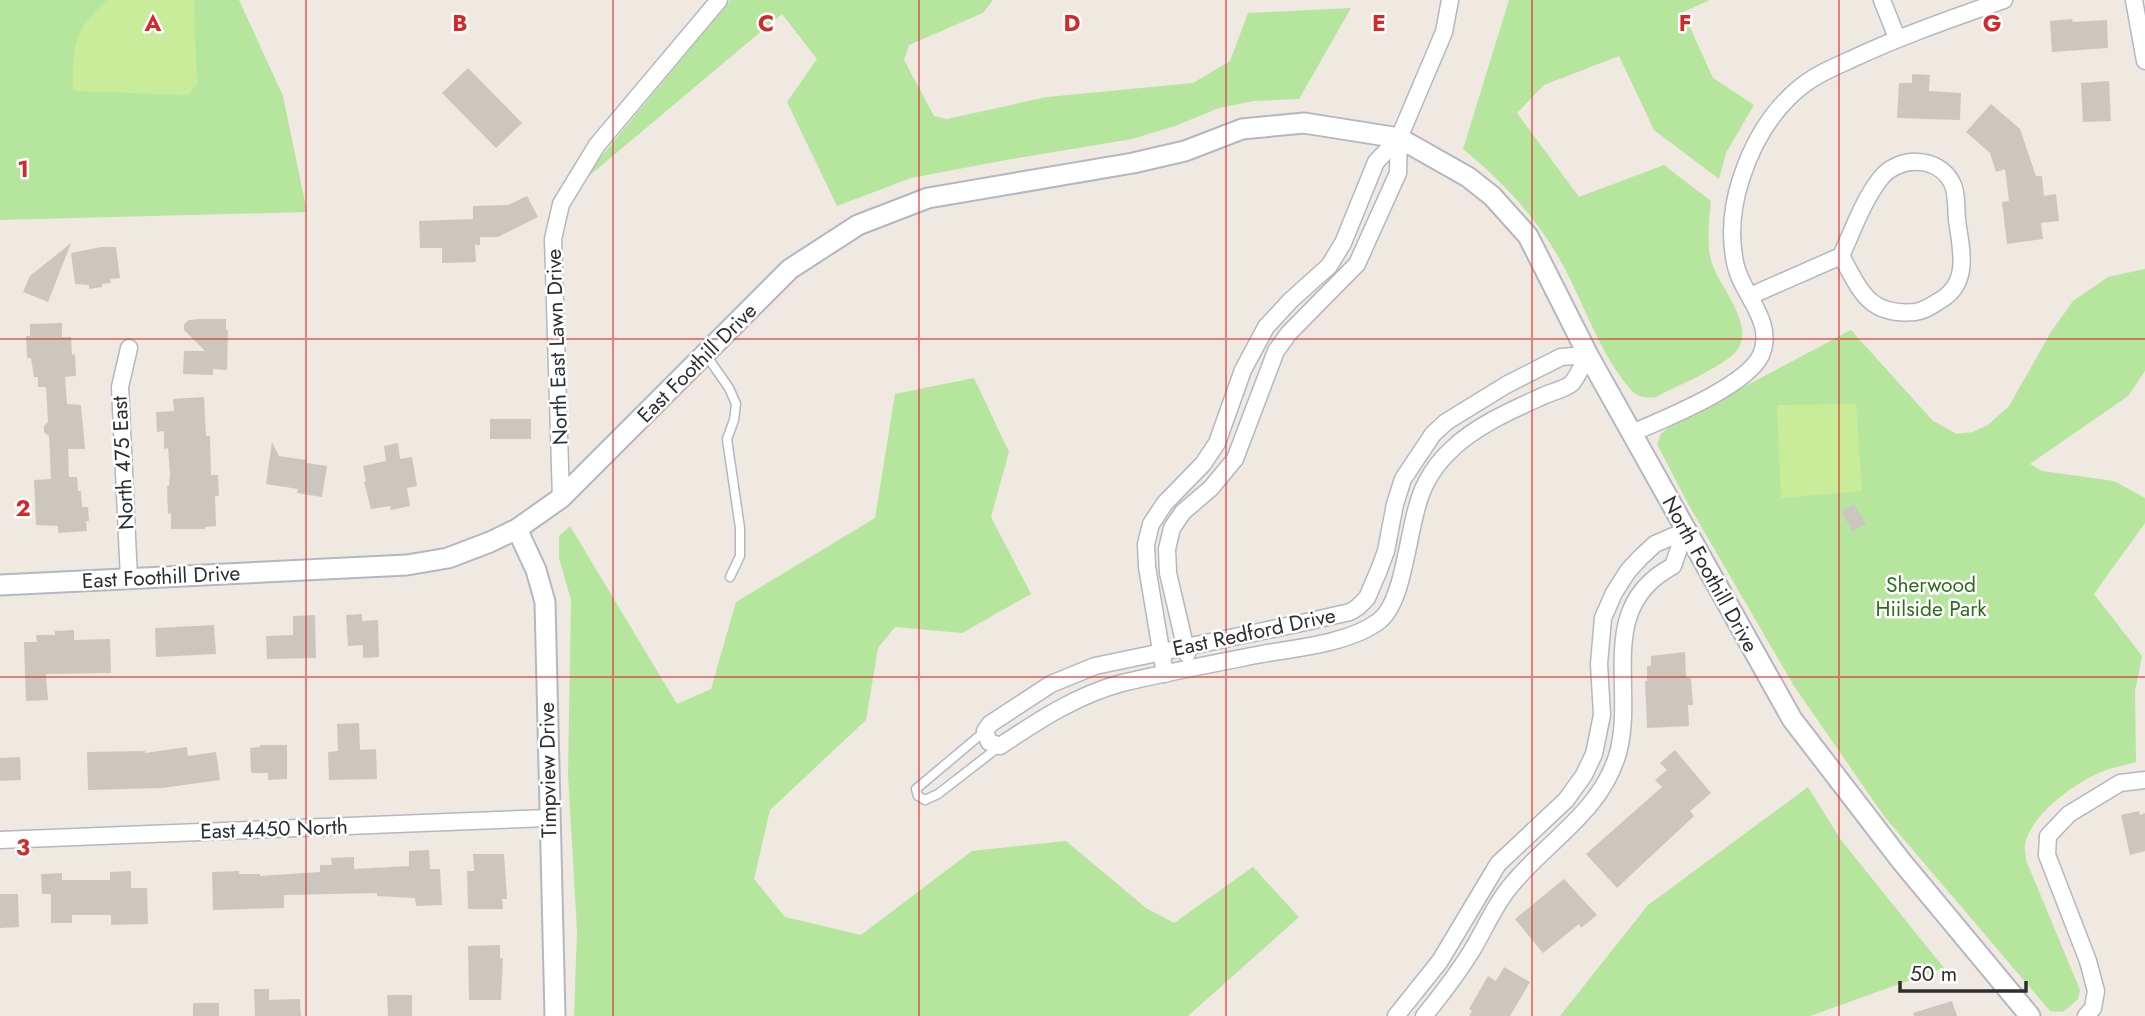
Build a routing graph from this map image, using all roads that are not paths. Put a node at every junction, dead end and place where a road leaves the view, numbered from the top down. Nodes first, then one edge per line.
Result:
1 (719, 0) edge
2 (1450, 0) edge
3 (1882, 0) edge
4 (2004, 0) edge
5 (2134, 0) edge
6 (1897, 38) junction
7 (2145, 61) edge
8 (1399, 138) junction
9 (1841, 256) junction
10 (1750, 296) junction
11 (129, 348) dead end
12 (705, 353) junction
13 (1588, 355) junction
14 (1632, 433) junction
15 (561, 498) junction
16 (517, 530) junction
17 (1685, 531) junction
18 (730, 577) dead end
19 (1624, 578) junction
20 (129, 579) junction
21 (0, 585) edge
22 (1642, 592) junction
23 (1185, 646) junction
24 (1161, 651) junction
25 (1191, 669) junction
26 (1165, 674) junction
27 (985, 731) junction
28 (1000, 746) junction
29 (2145, 780) edge
30 (548, 818) junction
31 (0, 840) edge
32 (1475, 902) junction
33 (1493, 915) junction
34 (555, 1016) edge
35 (1396, 1016) edge
36 (1424, 1016) edge
37 (2030, 1016) edge
38 (2086, 1016) edge

1 - 15 street, North East Lawn Drive
2 - 8 street
3 - 6 street
4 - 6 street
5 - 7 street
6 - 10 street
8 - 12 street, East Foothill Drive
8 - 13 street, North Foothill Drive
8 - 23 street
8 - 24 street
9 - 9 street
9 - 10 street
10 - 14 street
11 - 20 street, North 475 East
12 - 15 street, East Foothill Drive
12 - 18 lane
13 - 14 street, North Foothill Drive
13 - 23 street, East Redford Drive
13 - 25 street, East Redford Drive
14 - 17 street, North Foothill Drive
15 - 16 street, East Foothill Drive
16 - 20 street, East Foothill Drive
16 - 30 street, Timpview Drive
17 - 19 street
17 - 22 street
17 - 37 street, North Foothill Drive
19 - 22 street
19 - 32 street
20 - 21 street, East Foothill Drive
22 - 33 street
23 - 24 street, East Redford Drive
23 - 25 street
24 - 26 street
24 - 27 street, East Redford Drive
25 - 26 street, East Redford Drive
26 - 28 street, East Redford Drive
27 - 28 street
27 - 28 lane
29 - 38 street
30 - 31 street, East 4450 North
30 - 34 street, Timpview Drive
32 - 33 street
32 - 35 street
33 - 36 street

